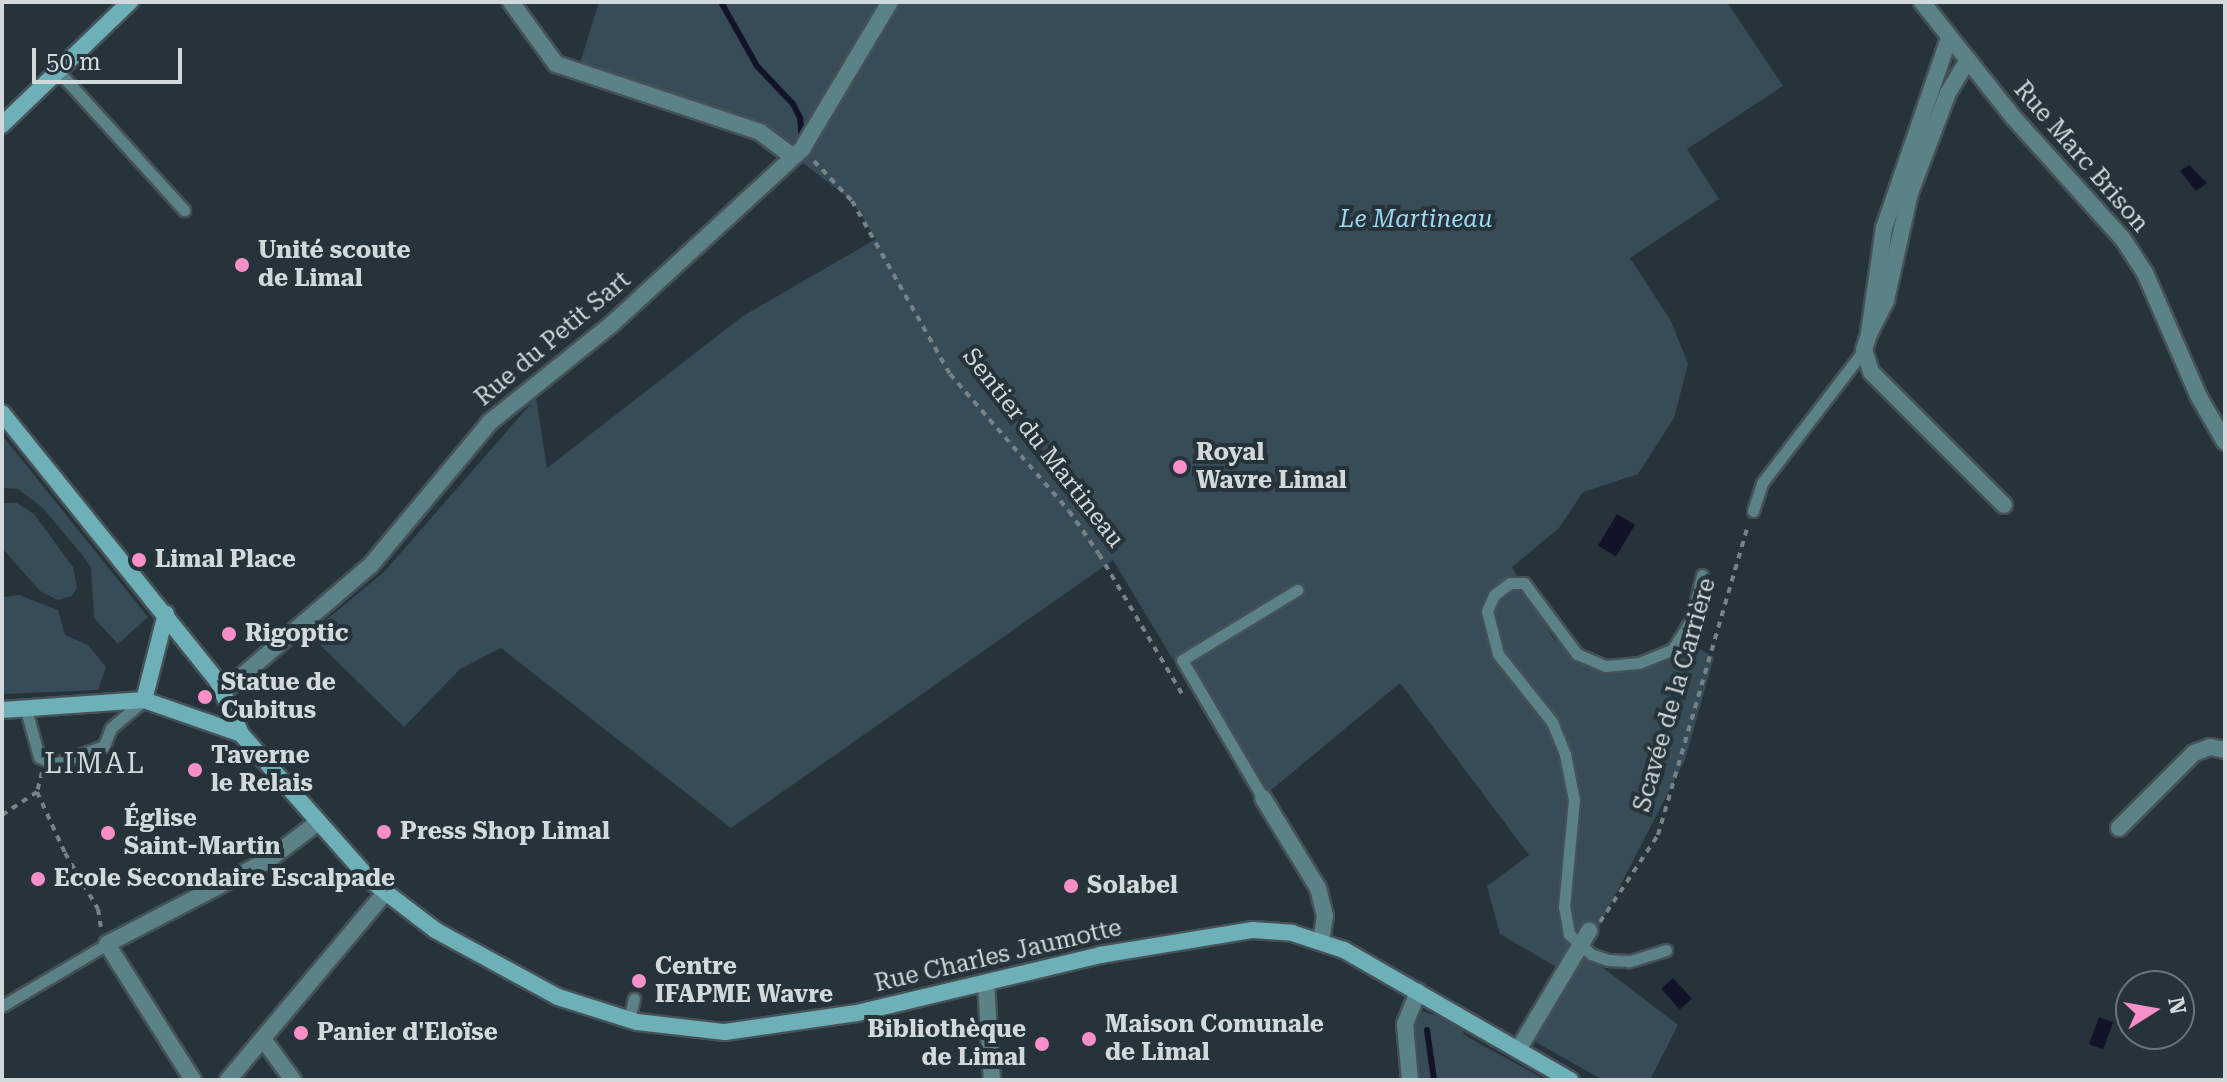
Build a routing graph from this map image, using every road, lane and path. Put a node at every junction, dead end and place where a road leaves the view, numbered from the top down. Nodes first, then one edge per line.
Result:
1 (130, 2) edge
2 (511, 2) edge
3 (890, 2) edge
4 (1922, 2) edge
5 (1949, 38) junction
6 (1968, 60) junction
7 (58, 71) junction
8 (2, 125) edge
9 (797, 152) junction
10 (184, 210) dead end
11 (1866, 342) junction
12 (2, 413) edge
13 (2225, 442) edge
14 (2004, 505) dead end
15 (1753, 511) joint
16 (1702, 575) dead end
17 (1297, 590) dead end
18 (166, 614) junction
19 (222, 693) junction
20 (144, 700) junction
21 (1188, 704) dead end
22 (25, 706) junction
23 (2, 710) edge
24 (241, 734) junction
25 (2225, 750) edge
26 (45, 762) junction
27 (37, 792) junction
28 (1263, 798) joint
29 (2, 815) edge
30 (317, 823) junction
31 (2119, 828) dead end
32 (385, 893) junction
33 (101, 927) dead end
34 (1589, 931) joint
35 (1321, 940) junction
36 (107, 944) junction
37 (1579, 946) junction
38 (1666, 950) dead end
39 (986, 983) junction
40 (1418, 991) junction
41 (634, 999) dead end
42 (2, 1006) edge
43 (629, 1020) junction
44 (263, 1039) junction
45 (1518, 1050) junction
46 (193, 1080) edge
47 (228, 1080) edge
48 (293, 1080) edge
49 (992, 1080) edge
50 (1410, 1080) edge
51 (1570, 1080) edge

1 - 7 main road
2 - 9 street
3 - 9 street, Rue du Petit Sart
4 - 5 street, Rue Marc Brison
5 - 6 street, Rue Marc Brison
5 - 11 street
6 - 11 street
6 - 13 street, Rue Marc Brison
7 - 8 main road
7 - 10 lane
9 - 19 street, Rue du Petit Sart
9 - 21 path, Sentier du Martineau
11 - 14 street
11 - 15 lane
12 - 18 main road
15 - 34 path, Scavée de la Carrière
16 - 37 lane
17 - 28 lane
18 - 19 main road
18 - 20 main road
19 - 24 main road
20 - 22 main road
20 - 24 main road
20 - 26 lane
22 - 23 main road
22 - 26 lane
24 - 30 main road, Rue Charles Jaumotte
25 - 31 street
26 - 27 path
27 - 29 path
27 - 33 path
28 - 35 street
30 - 32 main road, Rue Charles Jaumotte
30 - 36 street
32 - 43 main road, Rue Charles Jaumotte
32 - 44 street
34 - 37 street
35 - 39 main road, Rue Charles Jaumotte
35 - 40 main road, Rue Charles Jaumotte
36 - 42 lane
36 - 46 street
37 - 38 lane
37 - 45 street
39 - 43 main road, Rue Charles Jaumotte
39 - 49 street
40 - 45 main road, Rue Charles Jaumotte
40 - 50 street
41 - 43 lane
44 - 47 street
44 - 48 street
45 - 51 main road, Rue Charles Jaumotte

